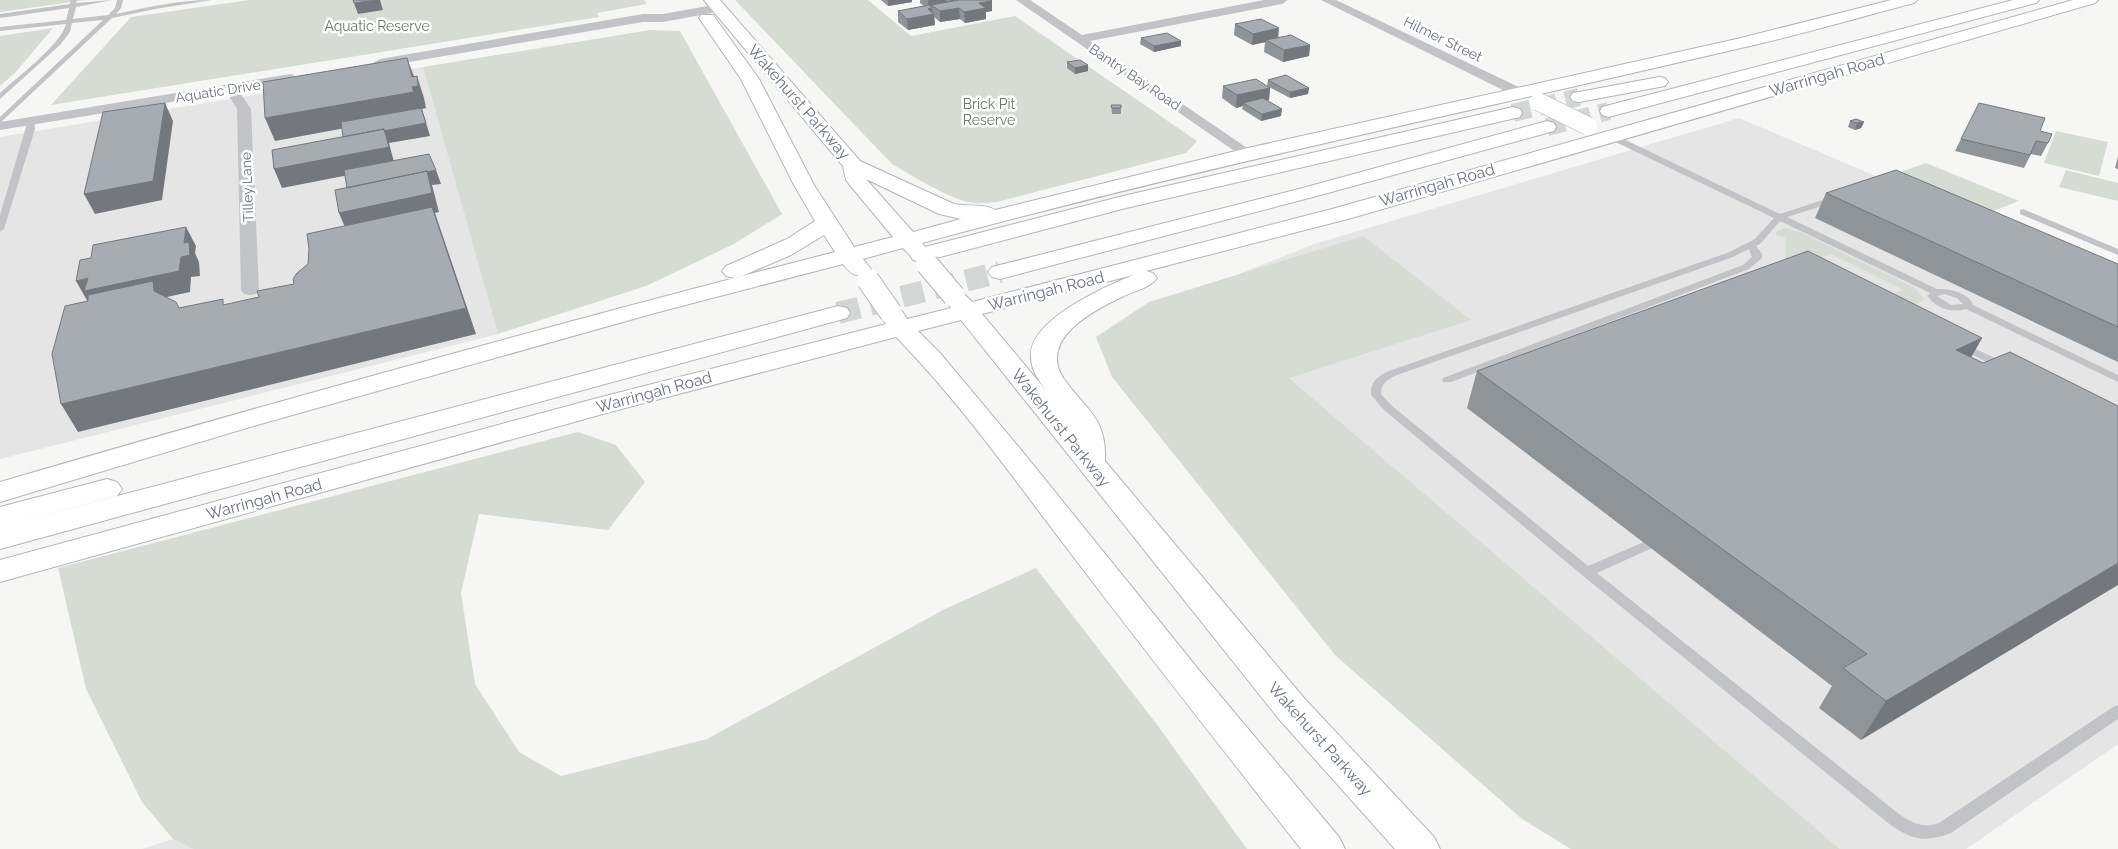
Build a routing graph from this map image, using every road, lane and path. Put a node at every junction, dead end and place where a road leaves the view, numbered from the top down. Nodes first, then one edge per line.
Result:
1 (110, 0) edge
2 (120, 0) edge
3 (209, 0) edge
4 (1022, 0) edge
5 (1282, 0) edge
6 (1327, 0) edge
7 (1909, 0) edge
8 (1994, 0) edge
9 (2031, 0) edge
10 (2090, 0) edge
11 (73, 3) edge
12 (703, 4) edge
13 (0, 16) edge
14 (110, 16) junction
15 (643, 18) junction
16 (69, 22) junction
17 (0, 29) edge
18 (1080, 39) junction
19 (370, 65) edge
20 (302, 76) edge
21 (231, 88) junction
22 (1520, 92) junction
23 (0, 97) edge
24 (1583, 101) tunnel mouth
25 (1609, 112) tunnel mouth
26 (1532, 115) junction
27 (0, 121) edge
28 (31, 122) junction
29 (0, 126) edge
30 (1610, 136) junction
31 (1248, 154) junction
32 (853, 165) junction
33 (1843, 197) edge
34 (1033, 206) junction
35 (2023, 212) dead end
36 (1779, 217) junction
37 (827, 222) junction
38 (0, 229) edge
39 (1751, 246) junction
40 (2118, 252) edge
41 (919, 253) junction
42 (1190, 254) junction
43 (992, 266) tunnel mouth
44 (859, 269) junction
45 (250, 290) dead end
46 (1936, 292) junction
47 (960, 304) junction
48 (1967, 306) junction
49 (646, 308) junction
50 (896, 321) junction
51 (1949, 339) edge
52 (2009, 369) edge
53 (2118, 379) edge
54 (1447, 380) dead end
55 (1091, 465) junction
56 (0, 492) edge
57 (0, 517) edge
58 (0, 538) edge
59 (1648, 545) dead end
60 (0, 571) edge
61 (1587, 572) junction
62 (2118, 711) edge
63 (1325, 849) edge
64 (1420, 849) edge

1 - 11 lane
2 - 14 lane
3 - 14 lane
4 - 18 street, Bantry Bay Road
5 - 18 street
6 - 22 street, Hilmer Street
7 - 22 main road
8 - 24 main road, Warringah Road
9 - 25 main road, Warringah Road
10 - 30 main road, Warringah Road
11 - 13 lane
11 - 16 lane
12 - 15 street
12 - 15 street
12 - 32 main road, Wakehurst Parkway
12 - 37 main road, Wakehurst Parkway
14 - 16 lane
14 - 27 lane
15 - 19 street
16 - 17 lane
16 - 23 lane
18 - 31 street, Bantry Bay Road
20 - 21 street, Aquatic Drive
21 - 28 street, Aquatic Drive
21 - 45 street, Tilley Lane
22 - 26 main road
22 - 31 main road
26 - 30 main road, bridge
26 - 41 main road
26 - 43 main road, Warringah Road
28 - 29 street, Aquatic Drive
28 - 38 lane
30 - 36 lane
30 - 42 main road, Warringah Road
31 - 34 main road
32 - 34 main road
32 - 41 main road, Wakehurst Parkway
33 - 36 lane
34 - 41 main road
35 - 40 lane
36 - 39 lane
36 - 46 lane
37 - 44 main road, Wakehurst Parkway
37 - 49 main road
39 - 54 lane
39 - 61 lane
41 - 44 main road
41 - 47 main road, Wakehurst Parkway, bridge
42 - 47 main road, Warringah Road
42 - 55 main road
44 - 49 main road
44 - 50 main road, Wakehurst Parkway, bridge
46 - 48 lane
46 - 48 lane
47 - 50 main road, Warringah Road
47 - 55 main road, Wakehurst Parkway
48 - 53 lane
49 - 56 main road
50 - 60 main road, Warringah Road
50 - 63 main road, Wakehurst Parkway
51 - 52 lane
55 - 64 main road, Wakehurst Parkway
57 - 58 main road, Warringah Road
59 - 61 lane
61 - 62 lane

